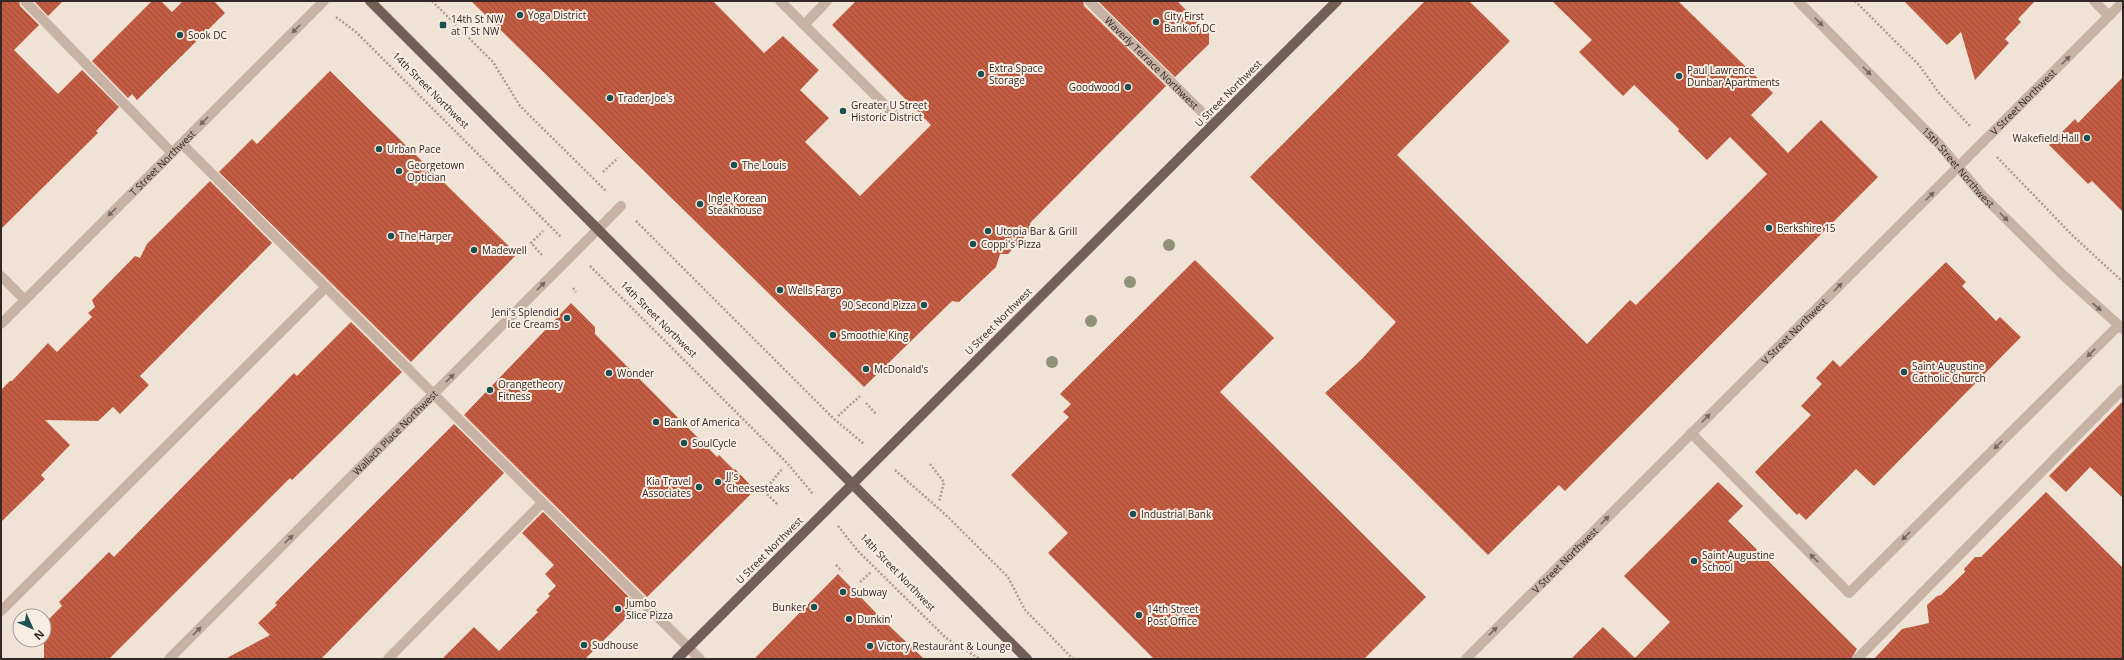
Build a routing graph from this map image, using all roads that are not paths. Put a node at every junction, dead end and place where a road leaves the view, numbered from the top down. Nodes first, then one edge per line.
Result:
1 (25, 1) edge
2 (370, 1) edge
3 (780, 1) edge
4 (827, 1) edge
5 (1089, 1) edge
6 (1337, 1) edge
7 (1798, 1) edge
8 (2094, 1) edge
9 (2123, 2) edge
10 (322, 3) edge
11 (2109, 16) junction
12 (804, 24) junction
13 (895, 115) dead end
14 (1214, 124) junction
15 (182, 144) junction
16 (172, 153) junction
17 (1959, 167) junction
18 (621, 206) road end
19 (597, 229) junction
20 (1, 276) edge
21 (326, 287) junction
22 (25, 300) junction
23 (1, 324) edge
24 (2121, 328) edge
25 (2123, 389) edge
26 (433, 395) junction
27 (1691, 433) junction
28 (852, 484) junction
29 (542, 503) junction
30 (1, 612) edge
31 (688, 648) junction
32 (169, 659) edge
33 (388, 659) edge
34 (677, 659) edge
35 (700, 659) edge
36 (1027, 659) edge
37 (1466, 659) edge
38 (1857, 659) edge

1 - 16 street
2 - 19 main road, 14th Street Northwest
3 - 12 street
4 - 12 street
5 - 14 street, Waverly Terrace Northwest
6 - 14 main road, U Street Northwest
7 -> 17 street, 15th Street Northwest
8 - 11 street
9 - 11 street, V Street Northwest
10 -> 15 street, T Street Northwest
17 -> 11 street, V Street Northwest
12 - 13 street
14 - 28 main road, U Street Northwest
15 - 16 street, T Street Northwest
15 - 21 street
16 -> 22 street, T Street Northwest
17 -> 24 street, 15th Street Northwest
27 -> 17 street, V Street Northwest
18 - 19 street, Wallach Place Northwest
26 -> 19 street, Wallach Place Northwest
19 - 28 main road, 14th Street Northwest
20 - 22 street
21 - 26 street
21 - 30 street
22 - 23 street, T Street Northwest
24 -> 27 street
25 - 38 street
26 - 29 street
32 -> 26 street, Wallach Place Northwest
37 -> 27 street, V Street Northwest
28 - 31 main road, U Street Northwest
28 - 36 main road, 14th Street Northwest
29 - 31 street
29 - 33 street
31 - 34 main road, U Street Northwest
31 - 35 street

